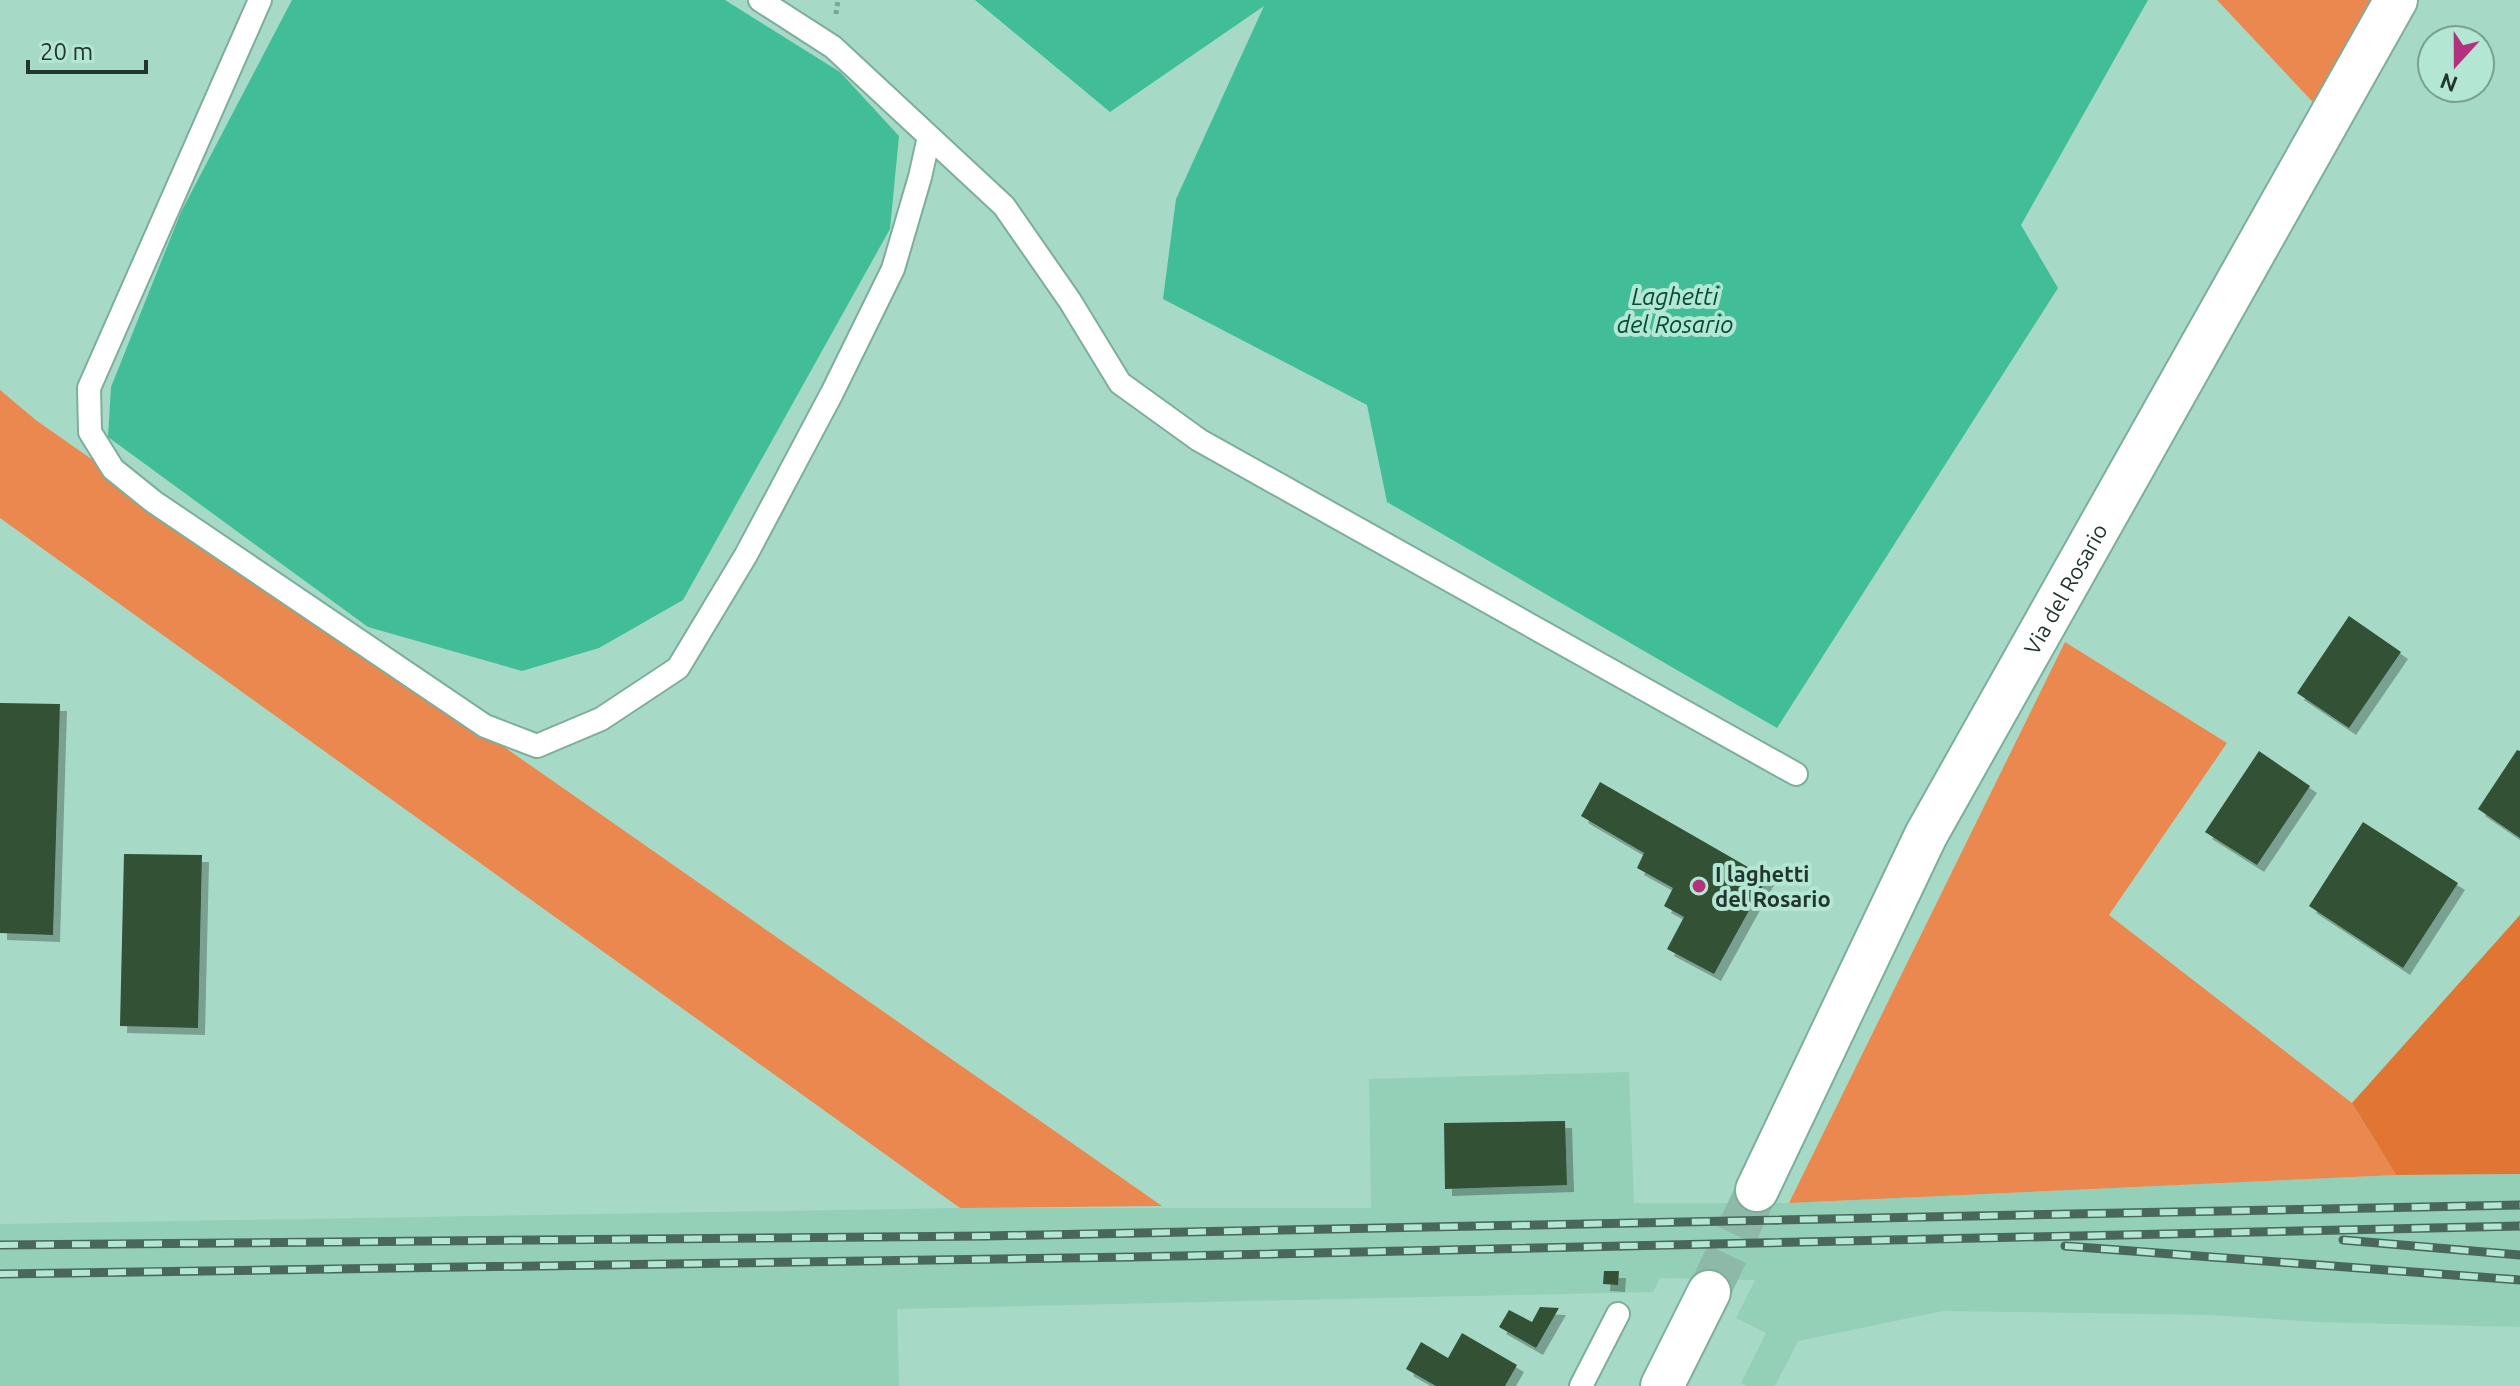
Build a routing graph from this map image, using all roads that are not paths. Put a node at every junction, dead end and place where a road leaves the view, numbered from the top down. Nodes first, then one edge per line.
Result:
1 (260, 0) edge
2 (760, 0) edge
3 (2396, 0) edge
4 (929, 137) junction
5 (1796, 774) dead end
6 (1757, 1190) tunnel mouth
7 (1709, 1292) tunnel mouth
8 (1618, 1314) dead end
9 (1581, 1386) edge
10 (1662, 1386) edge

1 - 4 lane
2 - 4 lane
3 - 6 street, Via del Rosario
4 - 5 lane
7 - 10 street
8 - 9 lane

